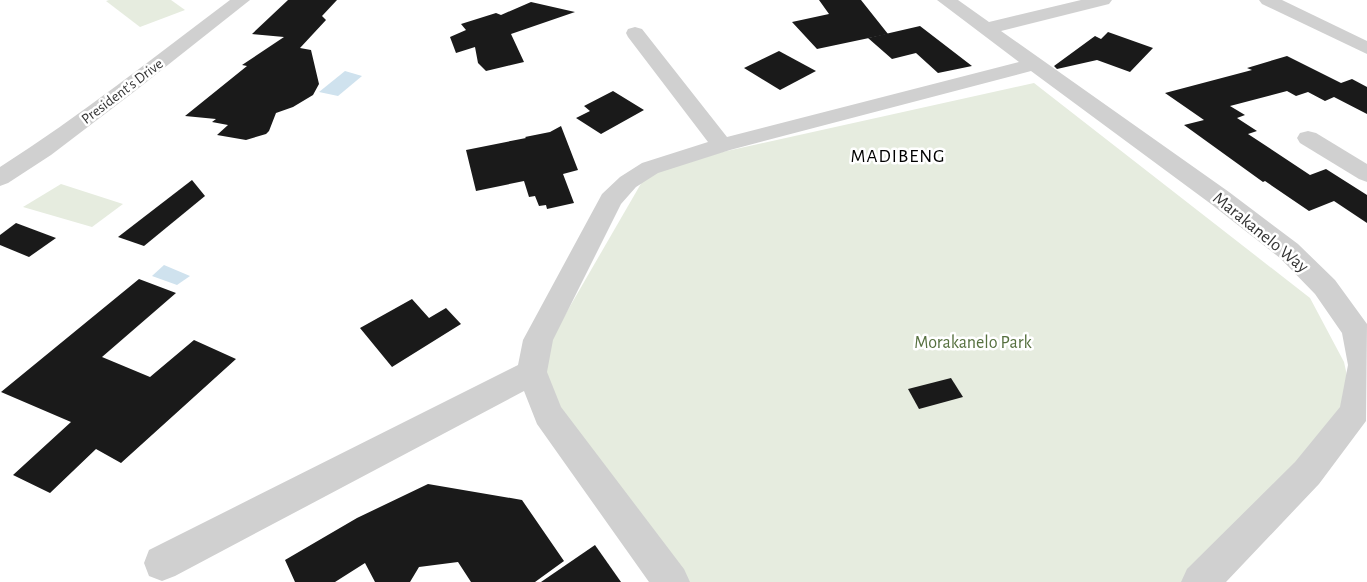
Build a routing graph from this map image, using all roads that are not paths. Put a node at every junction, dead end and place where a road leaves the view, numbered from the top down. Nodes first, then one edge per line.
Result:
1 (241, 0) edge
2 (946, 0) edge
3 (1103, 0) edge
4 (1268, 0) edge
5 (985, 29) junction
6 (635, 33) dead end
7 (1367, 48) edge
8 (1034, 64) junction
9 (1308, 138) dead end
10 (722, 145) junction
11 (1367, 174) edge
12 (0, 178) edge
13 (1363, 347) edge
14 (532, 372) junction
15 (162, 563) dead end
16 (671, 582) edge
17 (1200, 582) edge

1 - 12 street, President's Drive
2 - 5 street, Marakanelo Way
3 - 5 street
4 - 7 street
5 - 8 street, Marakanelo Way
6 - 10 street
8 - 10 street
8 - 13 street, Marakanelo Way
9 - 11 street
10 - 14 street
13 - 17 street, Marakanelo Way
14 - 15 street
14 - 16 street

